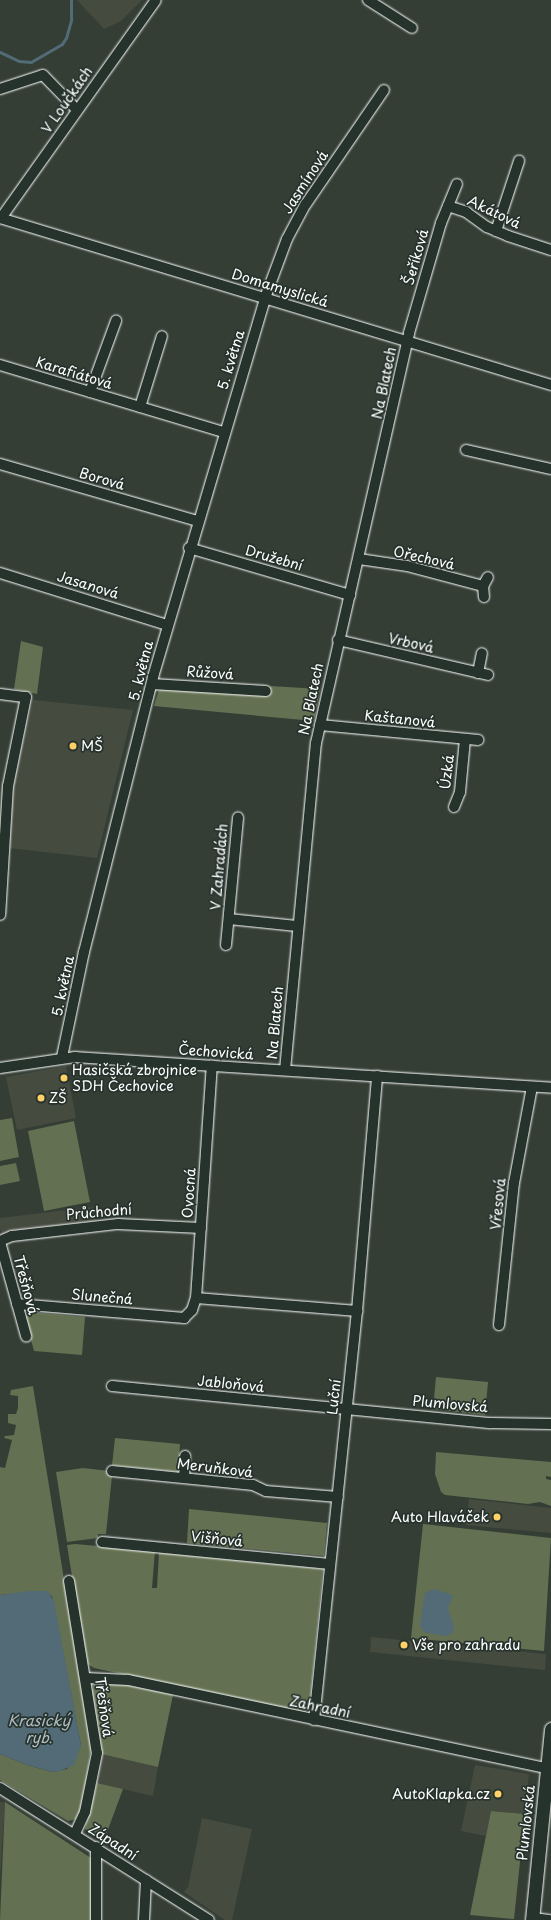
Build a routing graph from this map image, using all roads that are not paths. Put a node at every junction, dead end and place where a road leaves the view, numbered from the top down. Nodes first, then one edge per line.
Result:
1 (156, 0) edge
2 (368, 0) edge
3 (412, 28) dead end
4 (0, 89) edge
5 (384, 90) dead end
6 (77, 110) junction
7 (519, 161) dead end
8 (457, 184) dead end
9 (448, 206) junction
10 (1, 218) edge
11 (496, 231) junction
12 (551, 250) edge
13 (265, 298) junction
14 (116, 321) dead end
15 (162, 336) dead end
16 (407, 341) junction
17 (0, 365) edge
18 (551, 385) edge
19 (90, 392) junction
20 (140, 407) junction
21 (224, 432) junction
22 (466, 450) dead end
23 (0, 464) edge
24 (551, 469) edge
25 (197, 520) junction
26 (189, 548) junction
27 (359, 559) junction
28 (0, 573) edge
29 (350, 595) junction
30 (484, 597) dead end
31 (167, 625) junction
32 (338, 640) junction
33 (482, 653) dead end
34 (478, 673) junction
35 (488, 675) dead end
36 (152, 684) junction
37 (266, 691) dead end
38 (0, 694) edge
39 (320, 725) junction
40 (465, 739) junction
41 (478, 740) dead end
42 (454, 808) dead end
43 (238, 818) dead end
44 (3, 839) edge
45 (0, 915) edge
46 (229, 919) junction
47 (297, 926) junction
48 (226, 945) dead end
49 (62, 1057) junction
50 (212, 1066) junction
51 (0, 1068) edge
52 (285, 1070) junction
53 (377, 1076) junction
54 (532, 1087) junction
55 (551, 1088) edge
56 (201, 1228) junction
57 (0, 1241) edge
58 (196, 1298) junction
59 (17, 1304) junction
60 (357, 1311) junction
61 (184, 1318) joint
62 (499, 1325) dead end
63 (26, 1336) dead end
64 (112, 1386) dead end
65 (347, 1410) junction
66 (551, 1424) edge
67 (185, 1456) dead end
68 (112, 1471) dead end
69 (184, 1478) junction
70 (338, 1497) junction
71 (102, 1542) dead end
72 (330, 1564) junction
73 (70, 1582) dead end
74 (86, 1678) junction
75 (314, 1720) junction
76 (551, 1729) edge
77 (549, 1769) edge
78 (0, 1788) edge
79 (74, 1833) junction
80 (96, 1847) junction
81 (146, 1880) junction
82 (532, 1919) edge
83 (96, 1920) edge
84 (144, 1920) edge
85 (209, 1920) edge
86 (549, 1920) edge

1 - 6 street, V Loučkách
2 - 3 street
4 - 6 street
5 - 13 street, Jasmínová
6 - 10 street, V Loučkách
7 - 11 street
8 - 9 street, Šeříková
9 - 11 street, Akátová
9 - 16 street, Šeříková
10 - 13 street, Domamyslická
11 - 12 street, Akátová
13 - 16 street, Domamyslická
13 - 21 street, 5. května
14 - 19 street
15 - 20 street
16 - 18 street, Domamyslická
16 - 27 street, Na Blatech
17 - 19 street, Karafiátová
19 - 20 street, Karafiátová
20 - 21 street, Karafiátová
21 - 25 street, 5. května
22 - 24 street
23 - 25 street, Borová
25 - 26 street, 5. května
26 - 29 street, Družební
26 - 31 street, 5. května
27 - 29 street, Na Blatech
27 - 30 street, Ořechová
28 - 31 street, Jasanová
29 - 32 street, Na Blatech
31 - 36 street, 5. května
32 - 34 street, Vrbová
32 - 39 street, Na Blatech
33 - 34 street
34 - 35 street, Vrbová
36 - 37 street, Růžová
36 - 49 street, 5. května
38 - 44 street
39 - 40 street, Kaštanová
39 - 47 street, Na Blatech
40 - 41 street, Kaštanová
40 - 42 street, Úzká
43 - 46 street, V Zahradách
44 - 45 street
46 - 47 street, V Zahradách
46 - 48 street, V Zahradách
47 - 52 street, Na Blatech
49 - 50 street, Čechovická
49 - 51 street, Čechovická
50 - 52 street, Čechovická
50 - 56 street, Ovocná
52 - 53 street, Čechovická
53 - 54 street, Čechovická
53 - 60 street, Luční
54 - 55 street, Čechovická
54 - 62 street, Vřesová
56 - 57 street, Průchodní
56 - 58 street, Ovocná
57 - 59 street, Třešňová
58 - 60 street
58 - 61 street, Ovocná
59 - 61 street, Slunečná
59 - 63 street, Třešňová
60 - 65 street, Luční
64 - 65 street, Jabloňová
65 - 66 street, Plumlovská
65 - 70 street, Luční
67 - 69 street
68 - 69 street, Meruňková
69 - 70 street, Meruňková
70 - 72 street, Luční
71 - 72 street, Višňová
72 - 75 street, Luční
73 - 74 street, Třešňová
74 - 75 street, Zahradní
74 - 79 street, Třešňová
75 - 77 street, Zahradní
76 - 77 main road, Plumlovská
77 - 82 main road, Plumlovská
78 - 79 street, Západní
79 - 80 street, Západní
80 - 81 street, Západní
80 - 83 street
81 - 84 street
81 - 85 street, Západní
82 - 86 street

